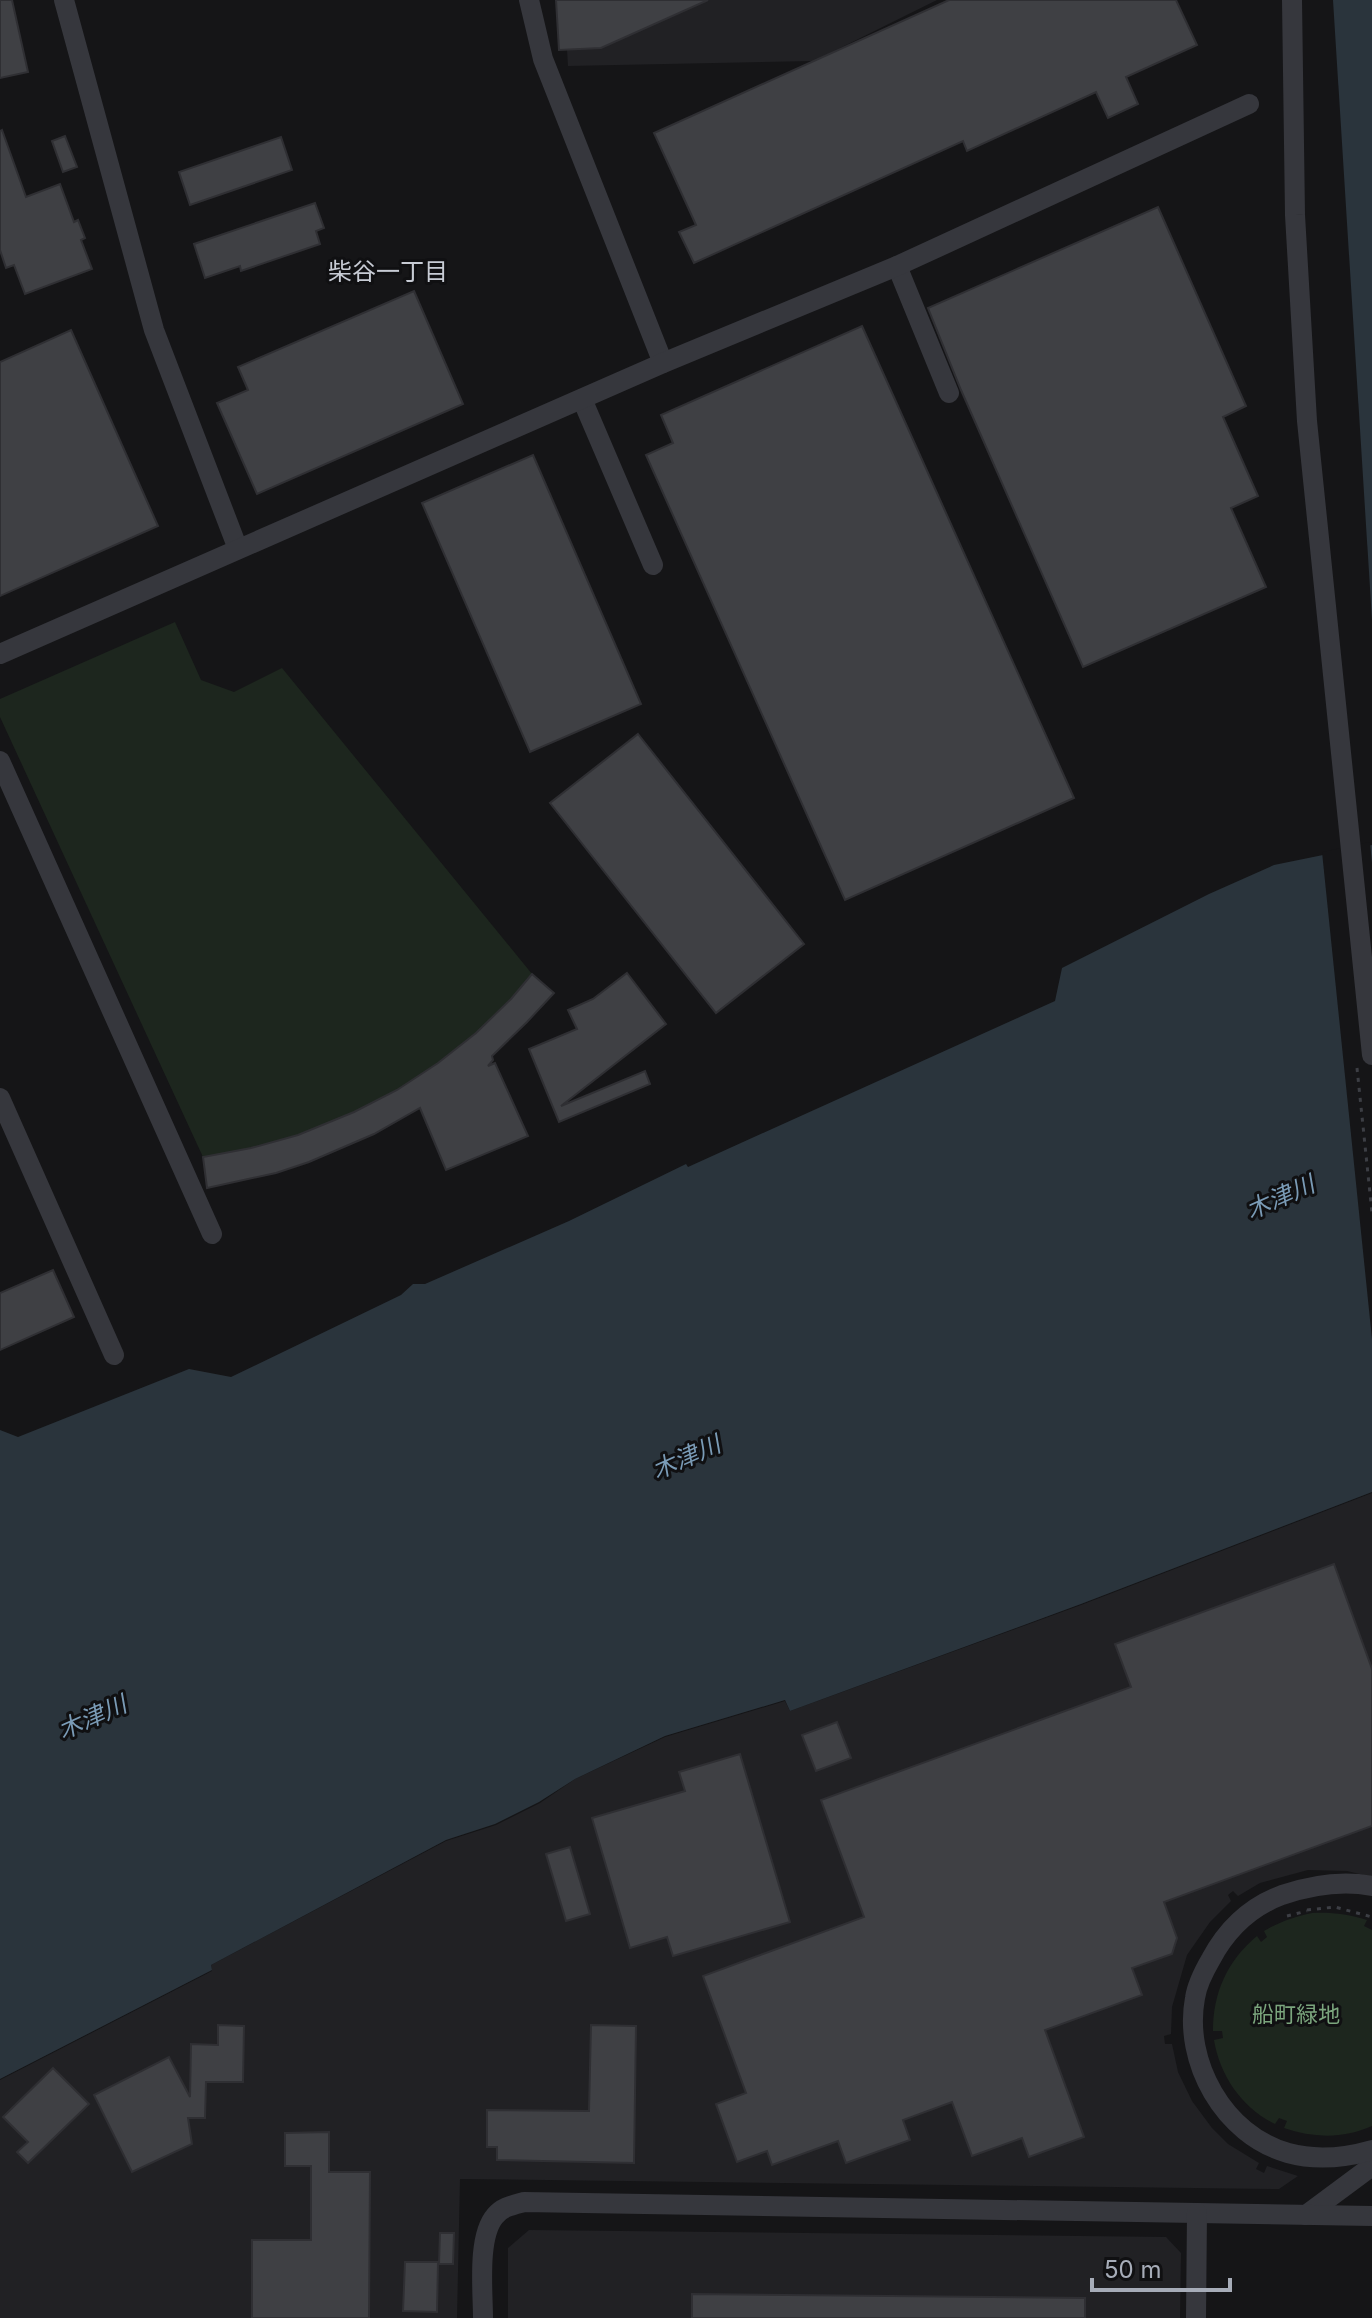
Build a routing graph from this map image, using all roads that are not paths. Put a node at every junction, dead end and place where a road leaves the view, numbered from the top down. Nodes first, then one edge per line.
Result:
1 (64, 0) edge
2 (529, 0) edge
3 (1292, 0) edge
4 (1249, 104) dead end
5 (897, 266) junction
6 (663, 363) junction
7 (949, 393) dead end
8 (582, 399) junction
9 (238, 549) junction
10 (653, 565) dead end
11 (0, 654) edge
12 (0, 761) edge
13 (1372, 1055) edge
14 (0, 1098) edge
15 (212, 1234) dead end
16 (114, 1355) dead end
17 (1372, 1890) edge
18 (1372, 2153) edge
19 (1372, 2166) edge
20 (1197, 2213) junction
21 (1306, 2215) junction
22 (1372, 2216) edge
23 (483, 2318) edge
24 (1196, 2318) edge

1 - 9 street
2 - 6 street
3 - 13 street
4 - 5 street
5 - 6 street
5 - 7 street
6 - 8 street
8 - 9 street
8 - 10 street
9 - 11 street
12 - 15 street
14 - 16 street
17 - 18 street, bridge
17 - 18 street, bridge
19 - 21 street
20 - 21 street
20 - 23 street
20 - 24 street
21 - 22 street

